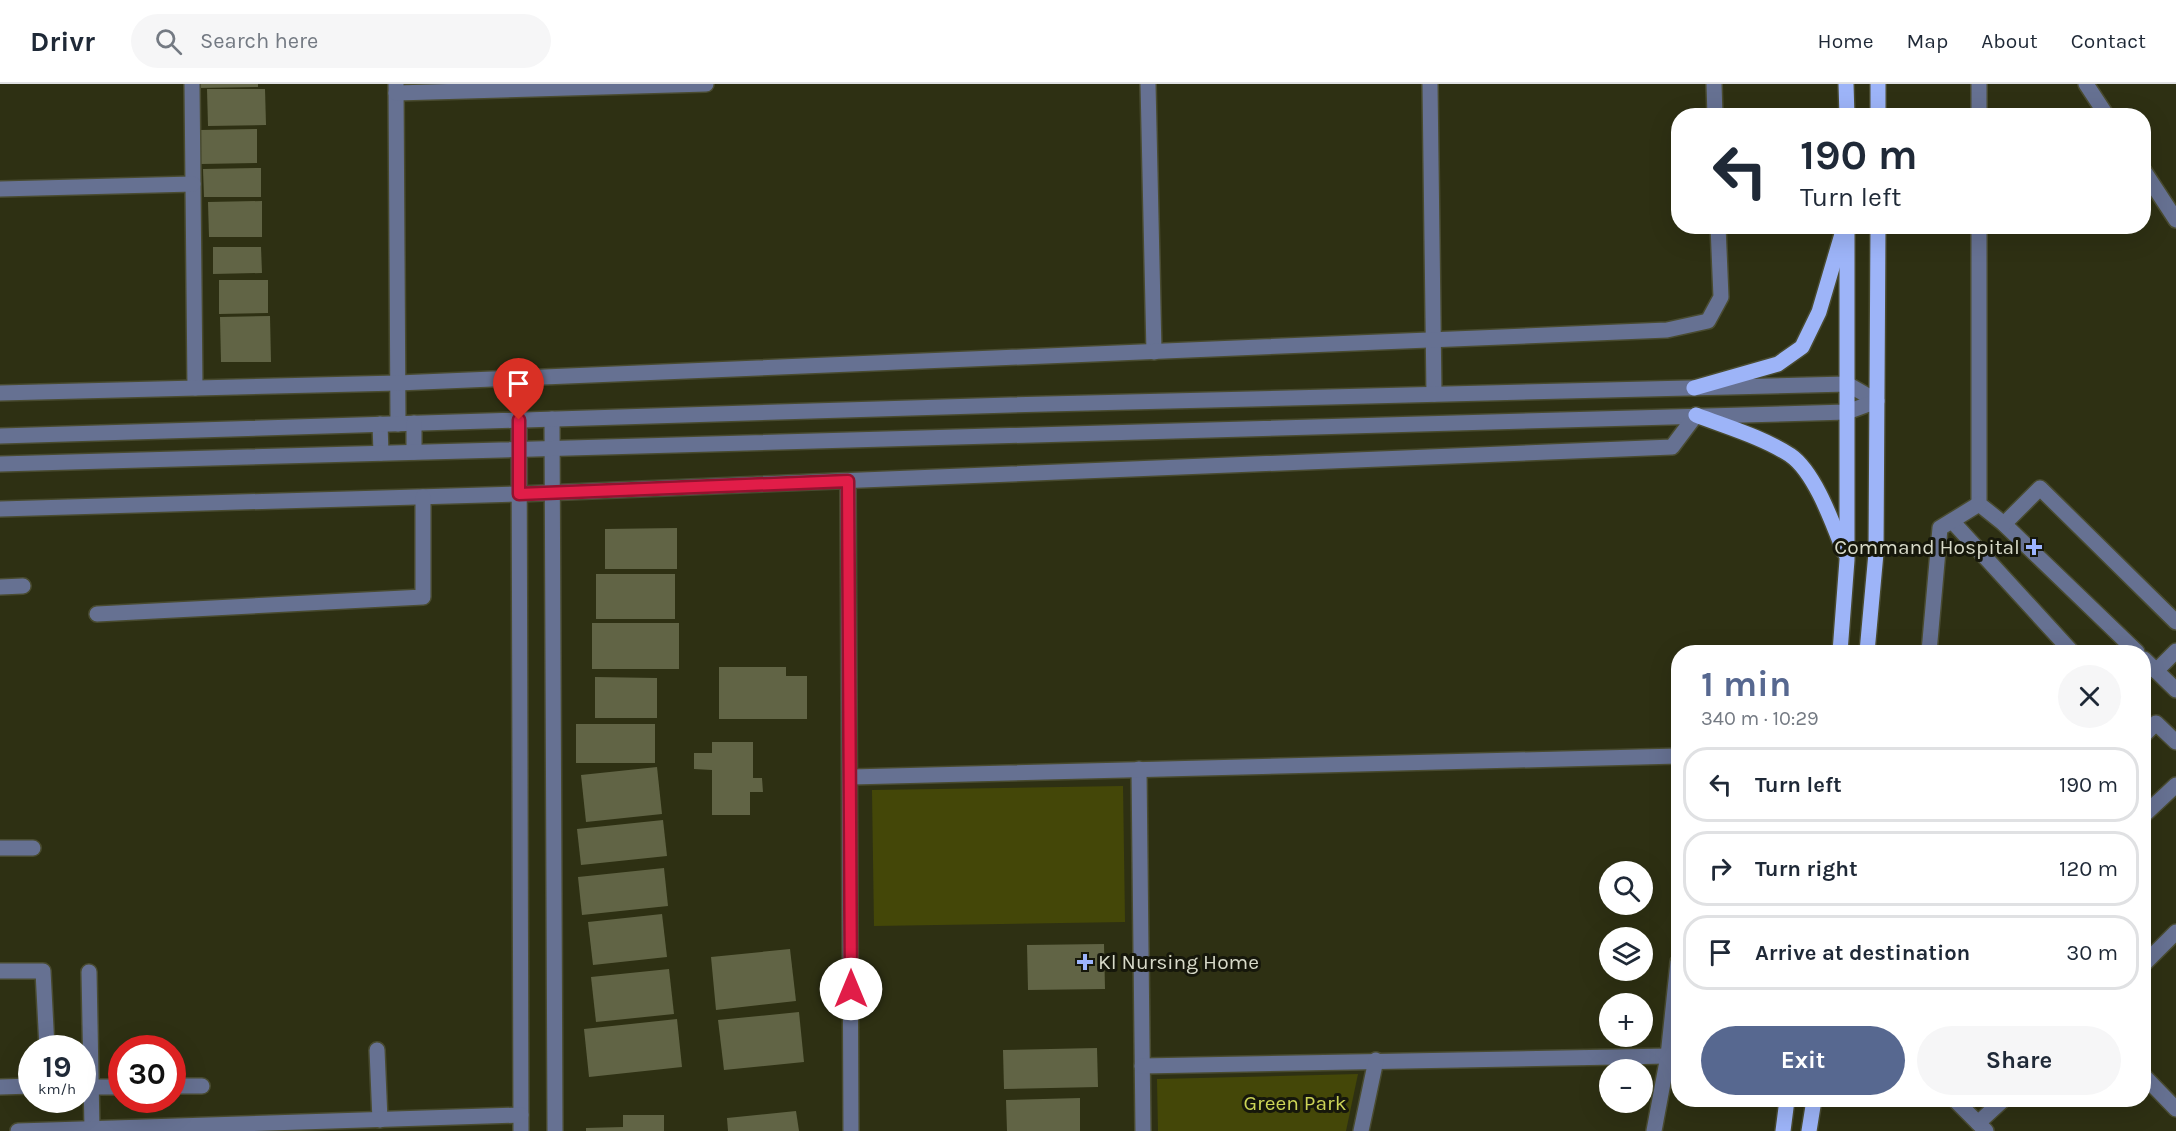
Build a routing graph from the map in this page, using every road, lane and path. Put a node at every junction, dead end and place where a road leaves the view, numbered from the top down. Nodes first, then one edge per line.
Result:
1 (192, 84) edge
2 (706, 84) edge
3 (1148, 84) edge
4 (1430, 84) edge
5 (1714, 84) edge
6 (1846, 84) edge
7 (1878, 84) edge
8 (1979, 84) edge
9 (2086, 84) edge
10 (396, 88) edge
11 (1715, 108) edge
12 (1846, 108) edge
13 (1878, 108) edge
14 (1979, 108) edge
15 (2102, 108) edge
16 (2151, 182) edge
17 (193, 184) junction
18 (0, 189) edge
19 (2176, 220) edge
20 (1718, 234) edge
21 (1843, 234) edge
22 (1845, 234) edge
23 (1878, 234) edge
24 (1979, 234) edge
25 (1433, 340) junction
26 (1154, 352) junction
27 (398, 383) junction
28 (1847, 384) junction
29 (195, 388) junction
30 (1694, 388) junction
31 (0, 393) edge
32 (1434, 394) junction
33 (1877, 401) junction
34 (1847, 411) junction
35 (1696, 415) junction
36 (552, 419) junction
37 (519, 420) junction
38 (414, 423) junction
39 (381, 424) junction
40 (398, 424) junction
41 (0, 436) edge
42 (553, 448) junction
43 (519, 449) junction
44 (414, 452) junction
45 (381, 453) junction
46 (0, 464) edge
47 (848, 481) junction
48 (553, 493) junction
49 (519, 494) junction
50 (423, 497) junction
51 (1979, 504) junction
52 (0, 509) edge
53 (1952, 521) junction
54 (2004, 524) junction
55 (1847, 560) junction
56 (23, 586) dead end
57 (0, 587) edge
58 (97, 614) dead end
59 (2176, 622) edge
60 (1841, 645) edge
61 (1868, 645) edge
62 (1930, 645) edge
63 (2066, 645) edge
64 (2130, 645) edge
65 (2176, 651) edge
66 (2151, 666) edge
67 (2156, 671) junction
68 (2176, 690) edge
69 (2151, 719) edge
70 (2176, 742) edge
71 (1671, 756) edge
72 (1139, 769) junction
73 (851, 777) junction
74 (2176, 785) edge
75 (2151, 808) edge
76 (0, 848) edge
77 (33, 848) dead end
78 (2176, 932) edge
79 (2151, 957) edge
80 (0, 971) edge
81 (89, 972) dead end
82 (1671, 1028) edge
83 (46, 1035) edge
84 (90, 1035) edge
85 (377, 1050) dead end
86 (1668, 1056) junction
87 (1376, 1060) junction
88 (1142, 1066) junction
89 (2151, 1083) edge
90 (18, 1086) edge
91 (186, 1086) edge
92 (202, 1086) dead end
93 (0, 1087) edge
94 (1786, 1107) edge
95 (1813, 1107) edge
96 (1962, 1107) edge
97 (1998, 1107) edge
98 (2176, 1109) edge
99 (96, 1113) edge
100 (520, 1115) junction
101 (380, 1120) junction
102 (425, 1125) edge
103 (298, 1127) edge
104 (1982, 1127) edge
105 (99, 1129) edge
106 (60, 1130) edge
107 (18, 1131) edge
108 (521, 1131) edge
109 (555, 1131) edge
110 (852, 1131) edge
111 (1143, 1131) edge
112 (1361, 1131) edge
113 (1654, 1131) edge
114 (1783, 1131) edge
115 (1809, 1131) edge

1 - 17 street
2 - 10 street
3 - 26 street
4 - 25 street
5 - 11 street
6 - 12 main road
7 - 13 main road
8 - 14 street
9 - 15 street
10 - 27 street
16 - 19 street
17 - 18 street
17 - 29 street
20 - 25 street
21 - 30 main road
22 - 28 main road
23 - 33 main road
24 - 51 street
25 - 26 street
25 - 32 street
26 - 27 street
27 - 29 street
27 - 40 street
28 - 30 street
28 - 33 street
28 - 34 main road
29 - 31 street
30 - 32 street
32 - 36 street
33 - 34 street
33 - 61 main road
34 - 35 street
34 - 55 main road
35 - 42 street
35 - 47 street
35 - 55 main road
36 - 37 street
36 - 42 street
37 - 38 street
37 - 43 street
38 - 40 street
38 - 44 street
39 - 40 street
39 - 41 street
39 - 45 street
42 - 43 street
42 - 48 street
43 - 44 street
43 - 49 street
44 - 45 street
45 - 46 street
47 - 48 street
47 - 73 street
48 - 49 street
48 - 109 street
49 - 50 street
49 - 100 street
50 - 52 street
50 - 58 street
51 - 53 street
51 - 54 street
53 - 62 street
53 - 63 street
54 - 59 street
54 - 64 street
55 - 60 main road
56 - 57 street
65 - 67 street
66 - 67 street
67 - 68 street
69 - 70 street
71 - 72 street
72 - 73 street
72 - 88 street
73 - 110 street
74 - 75 street
76 - 77 street
78 - 79 street
80 - 83 street
81 - 84 street
82 - 86 street
85 - 101 street
86 - 87 street
86 - 113 street
87 - 88 street
87 - 112 street
88 - 111 street
89 - 98 street
90 - 93 street
91 - 92 street
94 - 114 main road
95 - 115 main road
96 - 104 street
97 - 104 street
99 - 105 street
100 - 102 street
100 - 108 street
101 - 102 street
101 - 103 street
103 - 105 street
105 - 106 street
106 - 107 street

